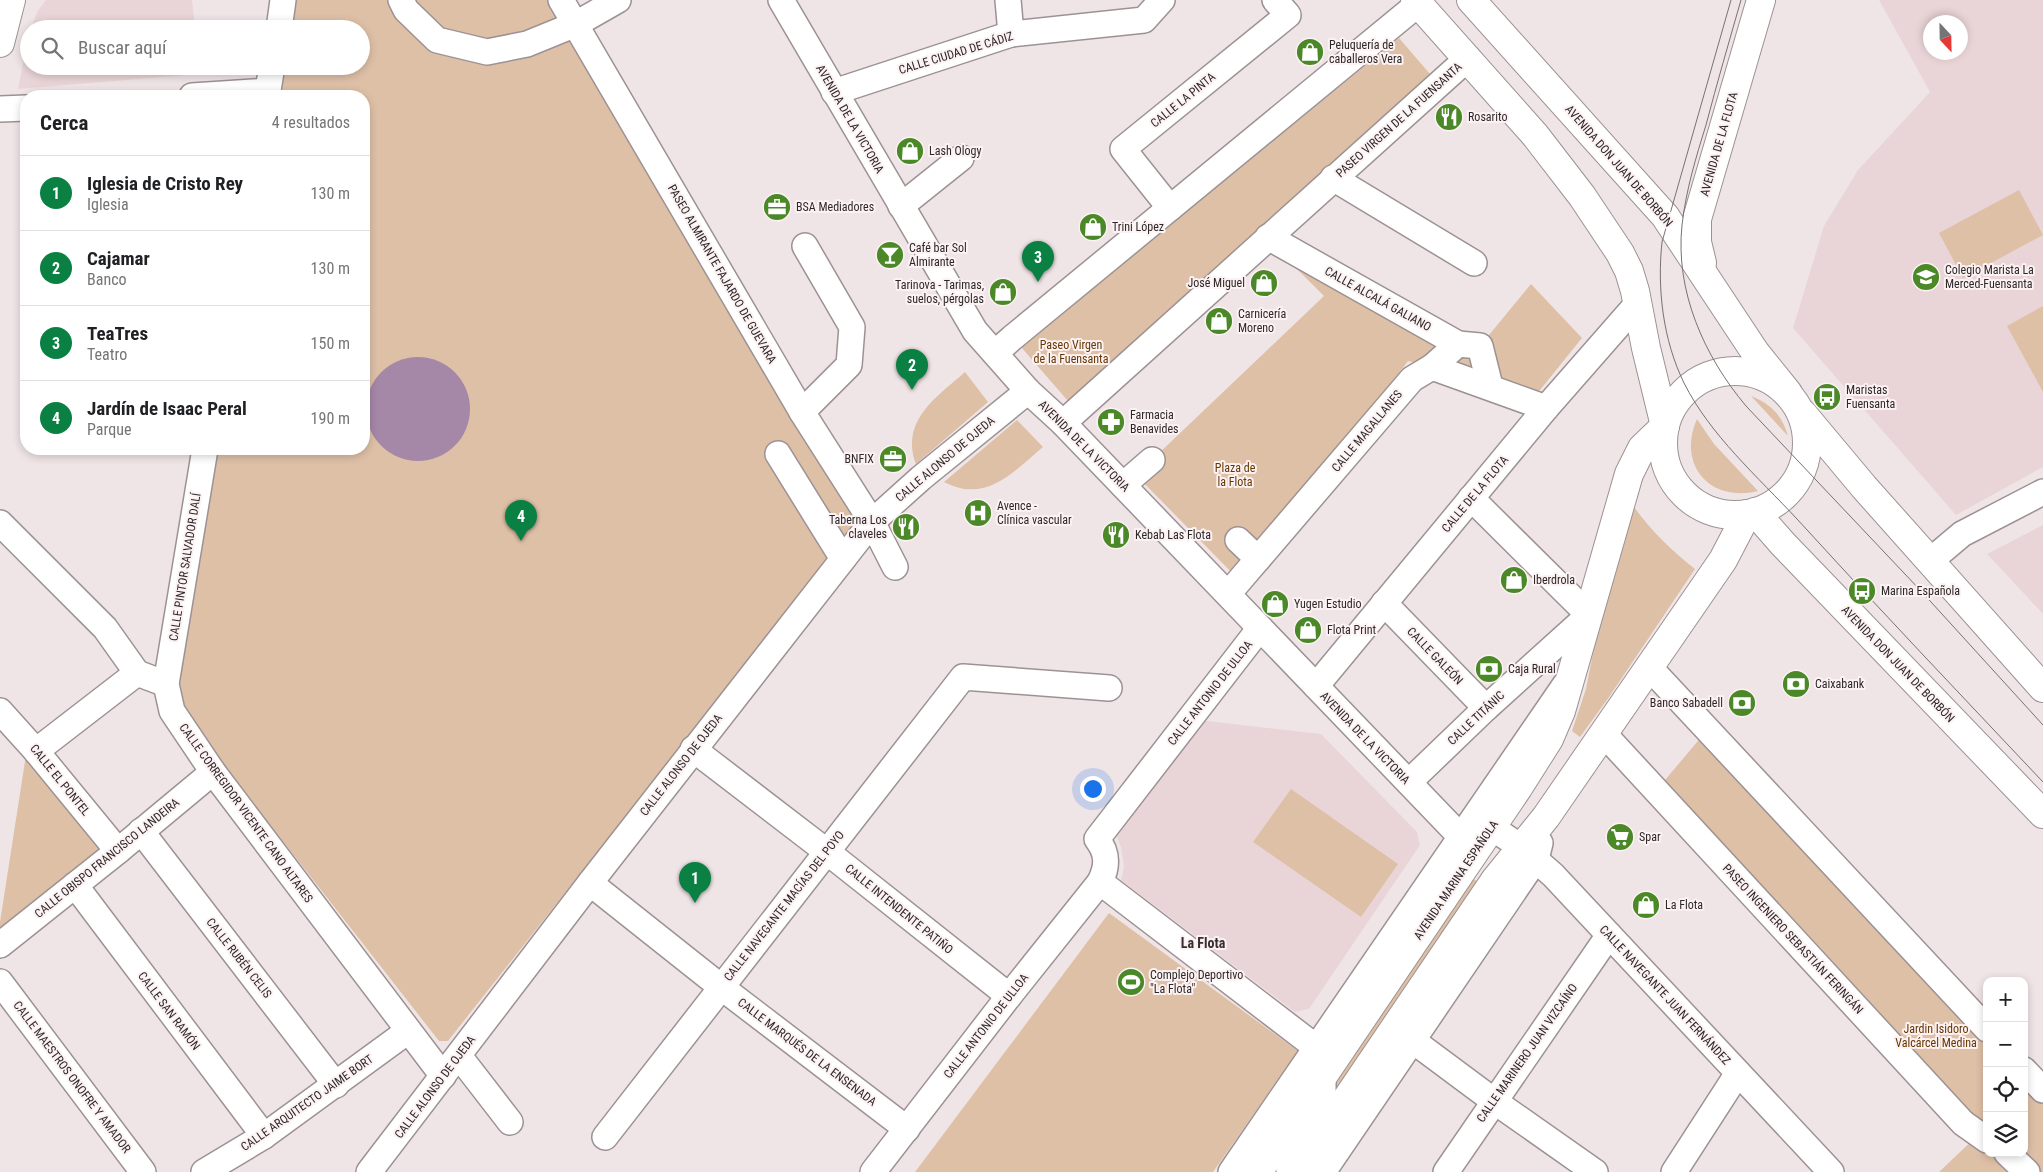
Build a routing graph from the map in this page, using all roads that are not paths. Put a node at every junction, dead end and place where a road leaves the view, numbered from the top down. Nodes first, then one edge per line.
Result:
1 (12, 0) edge
2 (283, 0) edge
3 (401, 0) edge
4 (561, 0) edge
5 (618, 0) edge
6 (781, 0) edge
7 (1008, 0) edge
8 (1162, 0) edge
9 (1275, 0) edge
10 (1471, 0) edge
11 (1761, 0) edge
12 (1417, 2) edge
13 (280, 20) edge
14 (576, 24) junction
15 (1011, 34) junction
16 (0, 43) edge
17 (1468, 58) junction
18 (271, 75) edge
19 (269, 90) edge
20 (834, 92) junction
21 (20, 108) edge
22 (0, 110) edge
23 (961, 158) dead end
24 (1332, 178) junction
25 (901, 206) junction
26 (1170, 208) junction
27 (1268, 237) junction
28 (805, 246) dead end
29 (1474, 263) dead end
30 (1711, 289) junction
31 (1638, 304) junction
32 (1458, 344) junction
33 (995, 353) junction
34 (1432, 367) junction
35 (1490, 386) junction
36 (1028, 391) junction
37 (1794, 402) junction
38 (1546, 408) junction
39 (802, 412) junction
40 (1063, 423) junction
41 (1665, 426) junction
42 (778, 454) dead end
43 (204, 455) edge
44 (1152, 460) dead end
45 (1123, 485) junction
46 (2043, 492) edge
47 (1471, 498) junction
48 (1751, 513) junction
49 (872, 522) junction
50 (0, 523) edge
51 (1238, 540) dead end
52 (843, 559) junction
53 (1258, 559) junction
54 (1930, 561) junction
55 (895, 568) dead end
56 (1228, 594) junction
57 (1384, 603) junction
58 (1589, 615) junction
59 (1260, 628) junction
60 (1649, 667) junction
61 (137, 673) junction
62 (1572, 674) junction
63 (166, 684) junction
64 (1316, 686) junction
65 (1109, 688) dead end
66 (2043, 688) edge
67 (1486, 708) junction
68 (0, 711) edge
69 (1604, 734) junction
70 (693, 750) junction
71 (36, 751) junction
72 (214, 772) junction
73 (1409, 782) junction
74 (2043, 814) edge
75 (1491, 827) junction
76 (141, 831) junction
77 (1461, 836) junction
78 (118, 851) junction
79 (826, 851) junction
80 (1529, 853) junction
81 (1100, 882) junction
82 (590, 883) junction
83 (75, 885) junction
84 (1609, 935) junction
85 (0, 945) edge
86 (0, 982) edge
87 (721, 987) junction
88 (1009, 996) junction
89 (1983, 1025) edge
90 (408, 1031) junction
91 (1412, 1040) junction
92 (1318, 1048) junction
93 (459, 1056) junction
94 (1738, 1073) junction
95 (2028, 1074) edge
96 (444, 1076) junction
97 (1323, 1077) junction
98 (336, 1085) junction
99 (2043, 1090) edge
100 (1494, 1102) junction
101 (510, 1122) dead end
102 (907, 1129) junction
103 (264, 1136) junction
104 (605, 1137) dead end
105 (1983, 1137) edge
106 (2011, 1157) edge
107 (143, 1172) edge
108 (204, 1172) edge
109 (369, 1172) edge
110 (873, 1172) edge
111 (1231, 1172) edge
112 (1258, 1172) edge
113 (1288, 1172) edge
114 (1297, 1172) edge
115 (1322, 1172) edge
116 (1446, 1172) edge
117 (1595, 1172) edge
118 (1674, 1172) edge
119 (1831, 1172) edge
120 (2027, 1172) edge

1 - 16 main road
2 - 13 street
3 - 14 street
4 - 14 street, PASEO ALMIRANTE FAJARDO DE GUEVARA
5 - 14 street
6 - 20 street, AVENIDA DE LA VICTORIA
7 - 15 street
8 - 15 street, CALLE CIUDAD DE CÁDIZ
9 - 26 street, CALLE LA PINTA
10 - 30 main road, AVENIDA DON JUAN DE BORBÓN
11 - 30 main road, AVENIDA DE LA FLOTA
12 - 17 main road
12 - 26 street
14 - 39 street, PASEO ALMIRANTE FAJARDO DE GUEVARA
15 - 20 street, CALLE CIUDAD DE CÁDIZ
17 - 24 street, PASEO VIRGEN DE LA FUENSANTA
17 - 31 main road
18 - 19 street
20 - 25 street, AVENIDA DE LA VICTORIA
21 - 22 street
23 - 25 street
24 - 27 street, PASEO VIRGEN DE LA FUENSANTA
24 - 29 street
25 - 33 street, AVENIDA DE LA VICTORIA
26 - 33 street
27 - 32 street, CALLE ALCALÁ GALIANO
27 - 40 street, PASEO VIRGEN DE LA FUENSANTA
28 - 39 street
30 - 37 main road, AVENIDA DON JUAN DE BORBÓN
31 - 38 street, CALLE DE LA FLOTA
31 - 41 main road
32 - 34 street
32 - 35 street, CALLE ALCALÁ GALIANO
33 - 36 street, AVENIDA DE LA VICTORIA
34 - 35 street
34 - 53 street, CALLE MAGALLANES
35 - 38 street
36 - 40 street, AVENIDA DE LA VICTORIA
36 - 49 street, CALLE ALONSO DE OJEDA
37 - 41 main road
37 - 48 main road
37 - 54 main road, AVENIDA DON JUAN DE BORBÓN
38 - 47 street, CALLE DE LA FLOTA
39 - 49 street, PASEO ALMIRANTE FAJARDO DE GUEVARA
40 - 45 street, AVENIDA DE LA VICTORIA
41 - 48 main road
41 - 58 main road, AVENIDA MARINA ESPAÑOLA
42 - 52 street
43 - 63 street, CALLE PINTOR SALVADOR DALÍ
44 - 45 street
45 - 56 street, AVENIDA DE LA VICTORIA
46 - 54 street
47 - 57 street, CALLE DE LA FLOTA
47 - 58 street
48 - 60 main road
48 - 74 main road, AVENIDA DON JUAN DE BORBÓN
49 - 52 street, CALLE ALONSO DE OJEDA
49 - 55 street, PASEO ALMIRANTE FAJARDO DE GUEVARA
50 - 61 street
51 - 53 street
52 - 70 street, CALLE ALONSO DE OJEDA
53 - 56 street, CALLE MAGALLANES
54 - 66 main road, AVENIDA DON JUAN DE BORBÓN
56 - 59 street, AVENIDA DE LA VICTORIA
57 - 64 street, CALLE DE LA FLOTA
57 - 67 street, CALLE GALEÓN
58 - 62 main road, AVENIDA MARINA ESPAÑOLA
58 - 67 street, CALLE TITÁNIC
59 - 64 street, AVENIDA DE LA VICTORIA
59 - 81 street, CALLE ANTONIO DE ULLOA
60 - 69 main road
60 - 89 street
61 - 63 street
61 - 71 street
62 - 75 main road, AVENIDA MARINA ESPAÑOLA
62 - 77 street, AVENIDA MARINA ESPAÑOLA
63 - 72 street, CALLE CORREGIDOR VICENTE CANO ALTARES
64 - 73 street, AVENIDA DE LA VICTORIA
65 - 79 street, CALLE NAVEGANTE MACÍAS DEL POYO
67 - 73 street, CALLE TITÁNIC
68 - 71 street, CALLE EL PONTEL
69 - 80 main road
69 - 105 street, PASEO INGENIERO SEBASTIÁN FERINGÁN
70 - 79 street, CALLE INTENDENTE PATIÑO
70 - 82 street, CALLE ALONSO DE OJEDA
71 - 78 street, CALLE EL PONTEL
72 - 76 street, CALLE OBISPO FRANCISCO LANDEIRA
72 - 90 street, CALLE CORREGIDOR VICENTE CANO ALTARES
73 - 77 street, AVENIDA DE LA VICTORIA
75 - 80 street, CALLE NAVEGANTE JUAN FERNÁNDEZ
75 - 97 main road, AVENIDA MARINA ESPAÑOLA
76 - 78 street, CALLE OBISPO FRANCISCO LANDEIRA
76 - 98 street, CALLE RUBÉN CELIS
77 - 92 street, AVENIDA MARINA ESPAÑOLA
78 - 83 street, CALLE OBISPO FRANCISCO LANDEIRA
79 - 87 street, CALLE NAVEGANTE MACÍAS DEL POYO
79 - 88 street, CALLE INTENDENTE PATIÑO
80 - 84 street, CALLE NAVEGANTE JUAN FERNÁNDEZ
80 - 91 street
80 - 114 main road
81 - 88 street, CALLE ANTONIO DE ULLOA
81 - 92 street
82 - 87 street, CALLE MARQUÉS DE LA ENSENADA
82 - 93 street, CALLE ALONSO DE OJEDA
83 - 85 street, CALLE OBISPO FRANCISCO LANDEIRA
83 - 103 street, CALLE SAN RAMÓN
84 - 94 street, CALLE NAVEGANTE JUAN FERNÁNDEZ
84 - 100 street, CALLE MARINERO JUAN VIZCAÍNO
86 - 107 street, CALLE MAESTROS ONOFRE Y AMADOR
87 - 102 street, CALLE MARQUÉS DE LA ENSENADA
87 - 104 street, CALLE NAVEGANTE MACÍAS DEL POYO
88 - 102 street, CALLE ANTONIO DE ULLOA
90 - 96 street, CALLE CORREGIDOR VICENTE CANO ALTARES
90 - 98 street, CALLE ARQUITECTO JAIME BORT
91 - 100 street
91 - 115 street
92 - 97 street
92 - 111 street, AVENIDA MARINA ESPAÑOLA
93 - 96 street, CALLE ALONSO DE OJEDA
93 - 101 street
94 - 118 street
94 - 119 street, CALLE NAVEGANTE JUAN FERNÁNDEZ
95 - 99 street
96 - 109 street, CALLE ALONSO DE OJEDA
97 - 112 main road, AVENIDA MARINA ESPAÑOLA
97 - 113 street
98 - 103 street, CALLE ARQUITECTO JAIME BORT
100 - 116 street, CALLE MARINERO JUAN VIZCAÍNO
100 - 117 street
102 - 110 street, CALLE ANTONIO DE ULLOA
103 - 108 street, CALLE ARQUITECTO JAIME BORT
106 - 120 street

